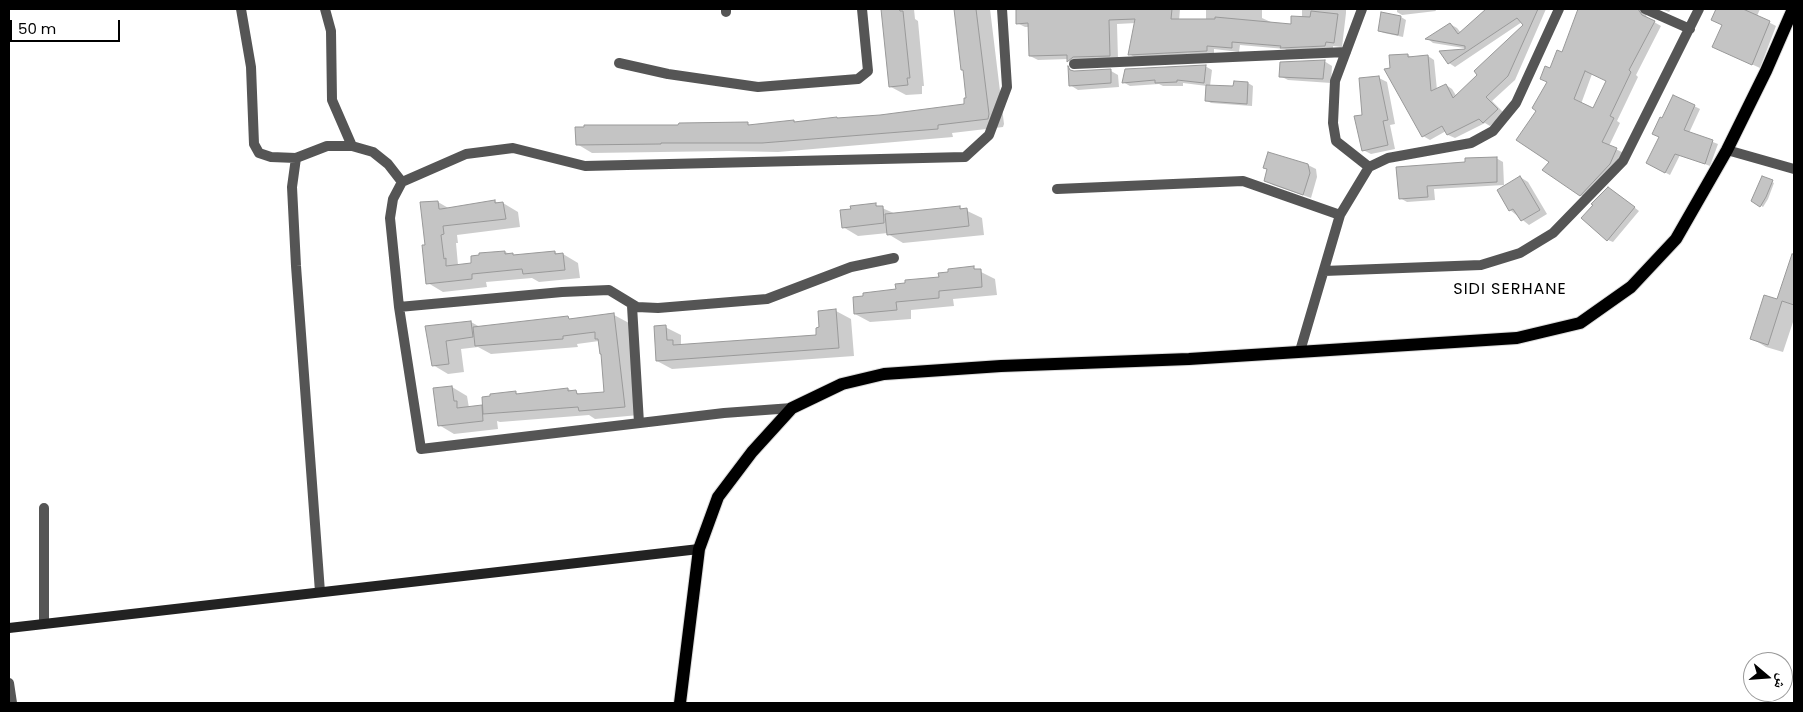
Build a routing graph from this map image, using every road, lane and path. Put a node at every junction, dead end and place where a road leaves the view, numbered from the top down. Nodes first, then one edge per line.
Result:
1 (241, 9) edge
2 (325, 9) edge
3 (862, 9) edge
4 (1002, 9) edge
5 (1362, 9) edge
6 (1559, 9) edge
7 (1645, 9) edge
8 (1699, 9) edge
9 (1793, 9) edge
10 (1690, 29) junction
11 (1346, 52) junction
12 (619, 63) dead end
13 (1074, 64) dead end
14 (352, 146) junction
15 (1728, 150) junction
16 (296, 158) junction
17 (1368, 167) junction
18 (1794, 169) edge
19 (402, 182) junction
20 (1057, 189) dead end
21 (1340, 214) junction
22 (894, 258) dead end
23 (1324, 271) junction
24 (632, 306) junction
25 (399, 307) junction
26 (1300, 351) junction
27 (792, 408) junction
28 (639, 423) junction
29 (44, 508) dead end
30 (699, 549) junction
31 (320, 592) junction
32 (44, 624) junction
33 (9, 628) edge
34 (9, 683) edge
35 (12, 703) edge
36 (680, 703) edge

1 - 16 street
2 - 14 street
3 - 12 street
4 - 19 street
5 - 11 street
6 - 17 street
7 - 10 street
8 - 10 street
9 - 15 main road
10 - 23 street
11 - 13 street
11 - 17 street
14 - 16 street
14 - 19 street
15 - 18 street
15 - 26 main road
16 - 31 street
17 - 21 street
19 - 25 street
20 - 21 street
21 - 23 street
22 - 24 street
23 - 26 street
24 - 25 street
24 - 28 street
25 - 28 street
26 - 27 main road
27 - 28 street
27 - 30 main road
29 - 32 street
30 - 31 main road
30 - 36 main road
31 - 32 main road
32 - 33 main road
34 - 35 street

